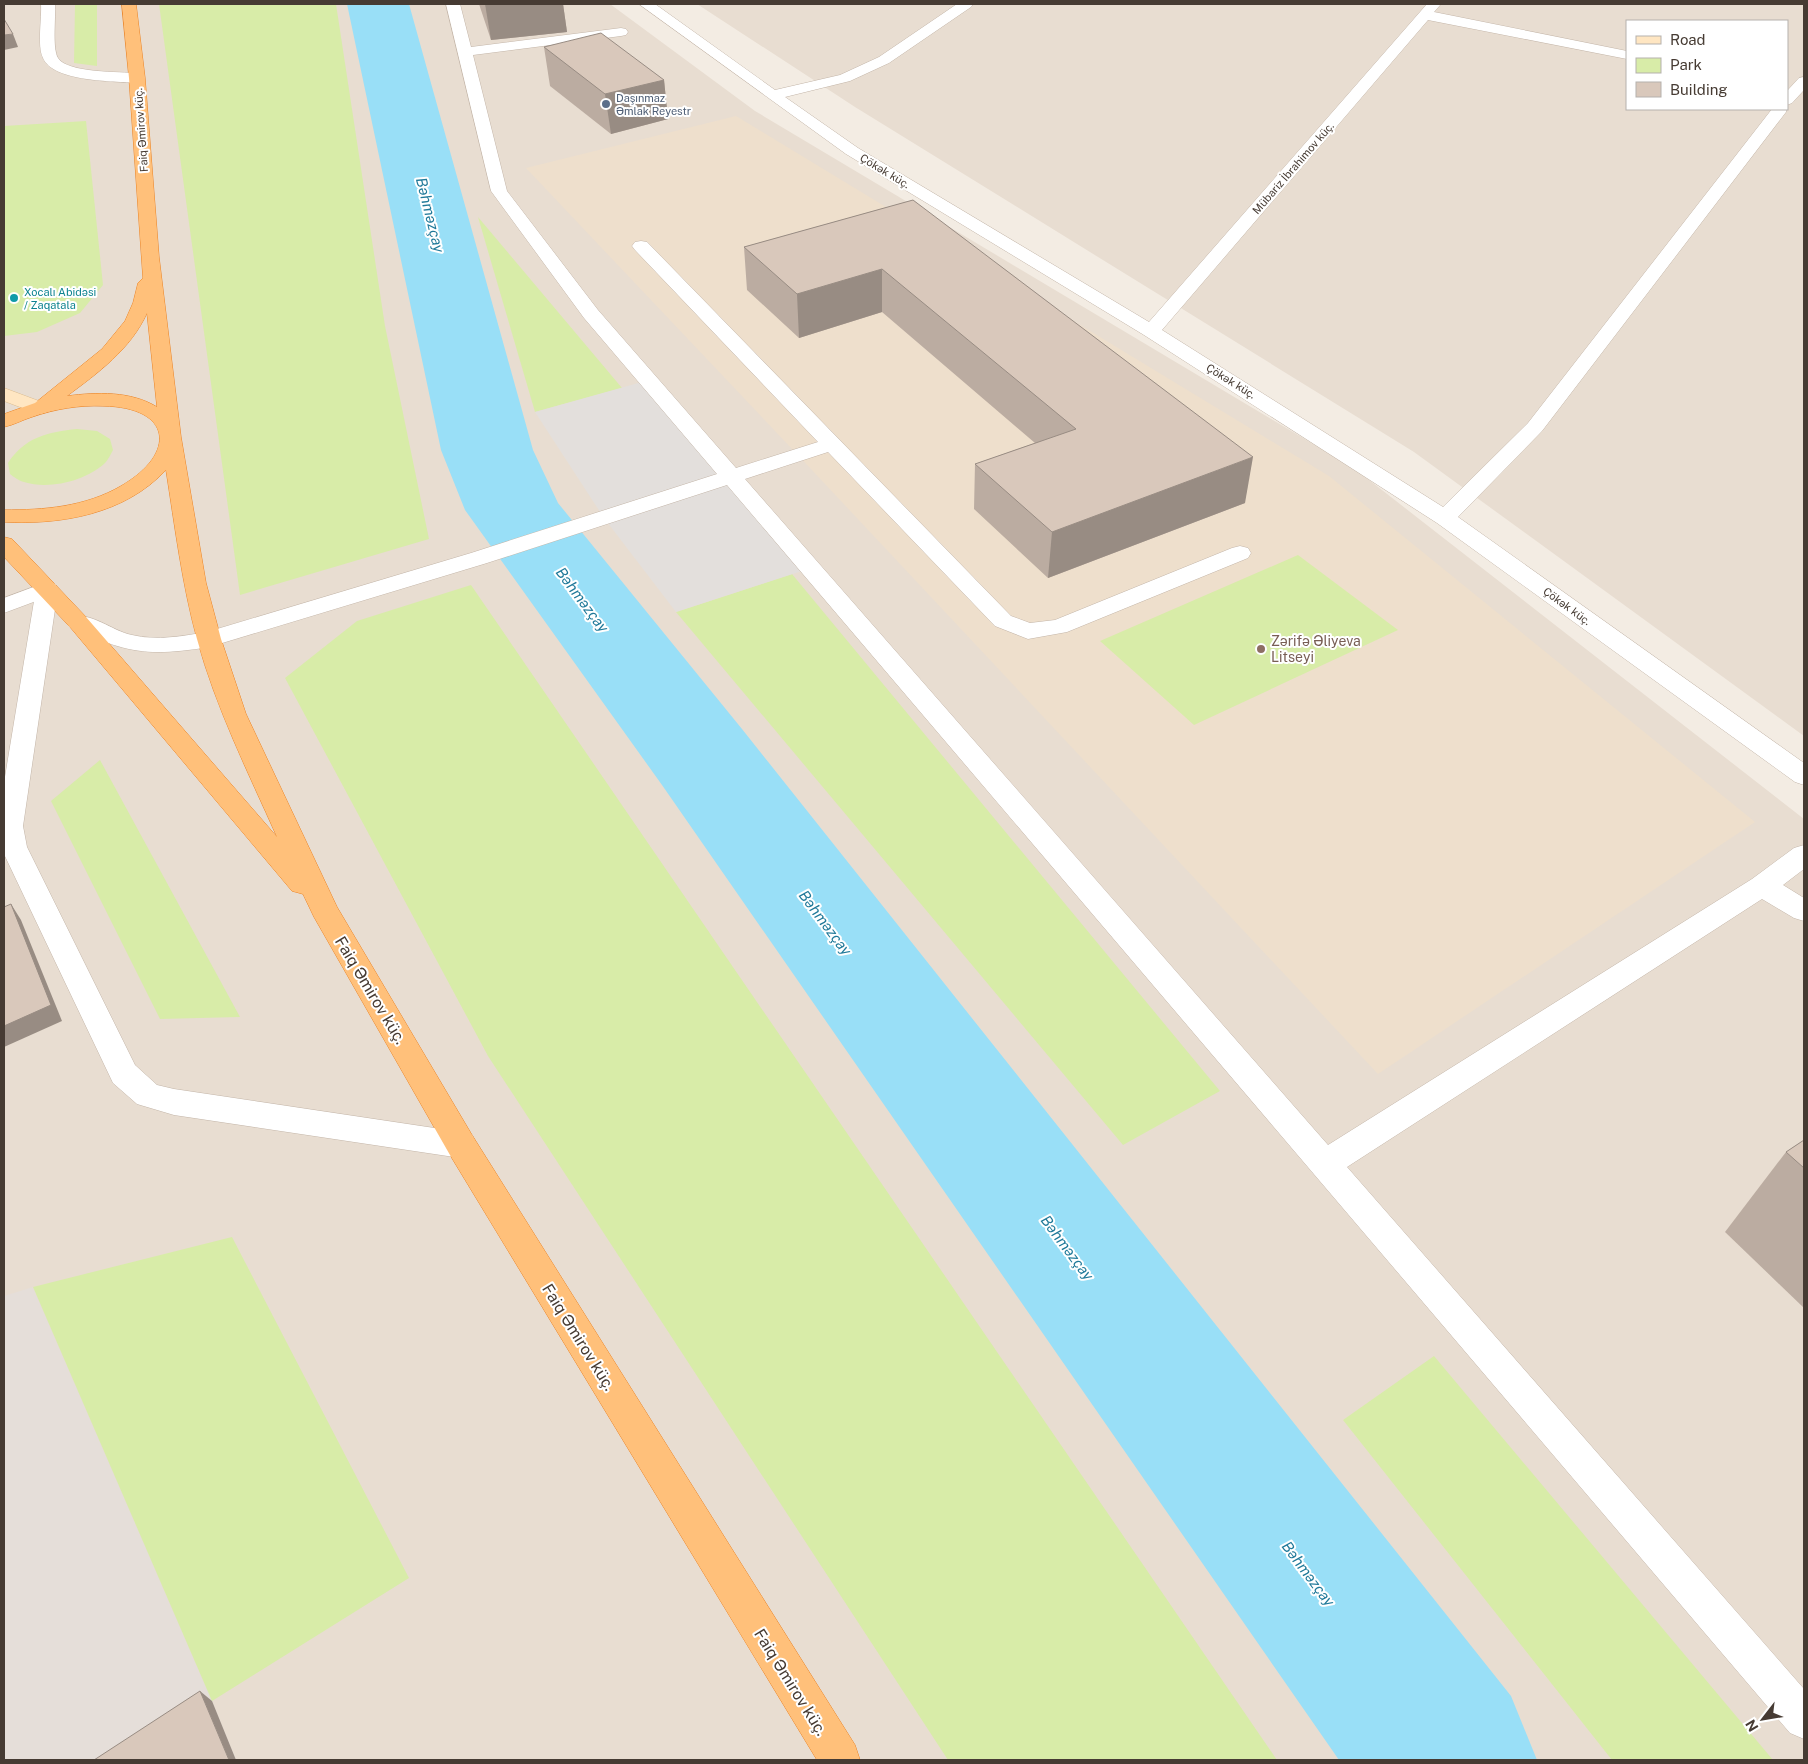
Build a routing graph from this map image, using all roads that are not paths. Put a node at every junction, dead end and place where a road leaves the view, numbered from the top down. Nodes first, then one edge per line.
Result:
1 (48, 4) edge
2 (129, 4) edge
3 (453, 4) edge
4 (646, 4) edge
5 (966, 4) edge
6 (1430, 10) edge
7 (622, 32) dead end
8 (465, 52) junction
9 (1626, 55) edge
10 (137, 78) junction
11 (775, 95) junction
12 (1779, 110) edge
13 (641, 246) dead end
14 (150, 257) junction
15 (1151, 331) junction
16 (4, 394) edge
17 (40, 408) junction
18 (4, 421) edge
19 (171, 437) junction
20 (832, 444) junction
21 (731, 478) junction
22 (4, 516) edge
23 (1445, 518) junction
24 (4, 544) edge
25 (1240, 553) dead end
26 (47, 589) junction
27 (4, 606) edge
28 (78, 622) junction
29 (209, 639) junction
30 (1804, 776) edge
31 (1804, 855) edge
32 (1762, 886) junction
33 (324, 910) junction
34 (1804, 911) edge
35 (461, 1145) junction
36 (1325, 1164) junction
37 (1804, 1719) edge
38 (840, 1760) edge

1 - 10 street
2 - 10 highway, Faiq Əmirov küç.
3 - 8 street
4 - 11 street, Çökək küç.
5 - 11 street
6 - 9 street
6 - 15 street, Mübariz İbrahimov küç.
7 - 8 street
8 - 21 street
10 - 14 highway, Faiq Əmirov küç.
11 - 15 street, Çökək küç.
12 - 23 street
13 - 20 street
14 - 17 highway
14 - 19 highway
15 - 23 street, Çökək küç.
16 - 17 main road
17 - 18 highway
17 - 19 highway
19 - 22 highway
19 - 29 highway
20 - 21 street
20 - 25 street
21 - 29 street
21 - 36 street
23 - 30 street, Çökək küç.
24 - 26 highway
26 - 27 street
26 - 28 highway
26 - 35 street
28 - 29 street
28 - 33 highway
29 - 33 highway
31 - 32 street
32 - 34 street
32 - 36 street
33 - 35 highway, Faiq Əmirov küç.
35 - 38 highway, Faiq Əmirov küç.
36 - 37 street

